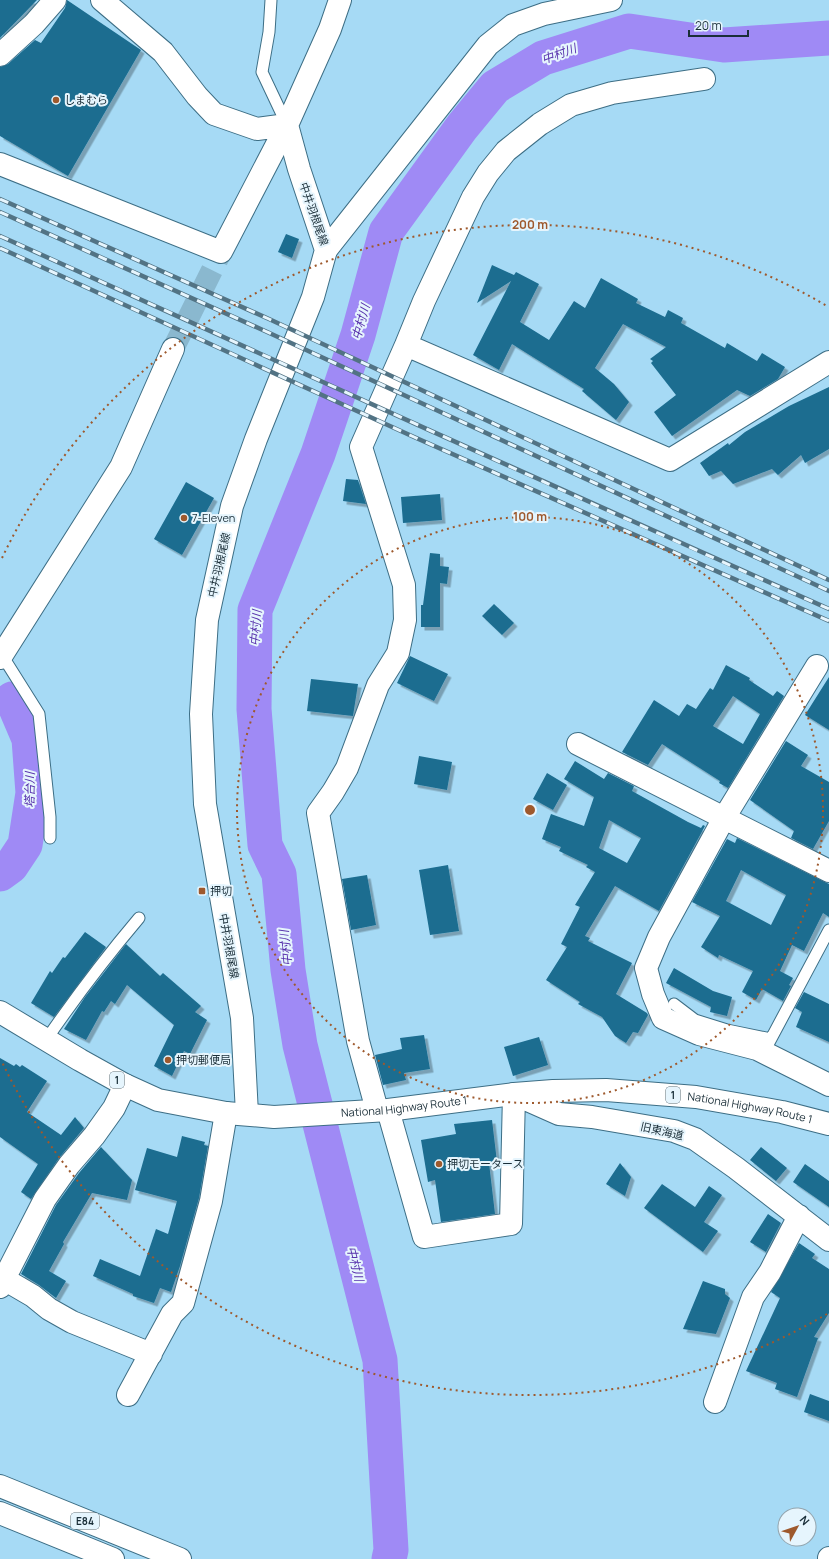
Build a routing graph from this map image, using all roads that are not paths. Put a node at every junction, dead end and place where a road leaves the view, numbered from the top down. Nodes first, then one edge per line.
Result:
1 (54, 0) edge
2 (102, 0) edge
3 (271, 0) edge
4 (340, 0) edge
5 (611, 0) edge
6 (589, 2) edge
7 (0, 55) edge
8 (704, 79) dead end
9 (287, 125) junction
10 (0, 164) edge
11 (326, 250) junction
12 (406, 346) junction
13 (173, 349) tunnel mouth
14 (829, 362) edge
15 (1, 654) edge
16 (817, 666) dead end
17 (578, 744) dead end
18 (724, 818) junction
19 (50, 838) dead end
20 (829, 871) edge
21 (139, 918) dead end
22 (829, 930) edge
23 (674, 1004) dead end
24 (0, 1012) edge
25 (46, 1040) junction
26 (768, 1046) junction
27 (125, 1085) junction
28 (829, 1085) edge
29 (514, 1094) junction
30 (383, 1110) junction
31 (236, 1113) junction
32 (829, 1124) edge
33 (799, 1216) junction
34 (829, 1240) edge
35 (2, 1283) edge
36 (151, 1354) junction
37 (128, 1395) dead end
38 (715, 1402) dead end
39 (0, 1486) edge
40 (0, 1513) edge
41 (175, 1557) edge
42 (113, 1559) edge

1 - 7 main road
2 - 9 main road
3 - 9 lane
4 - 9 main road
5 - 6 main road
6 - 11 main road
8 - 12 main road
9 - 10 main road
9 - 11 main road, 中井羽根尾線
11 - 31 main road, 中井羽根尾線
12 - 14 main road
12 - 30 main road
13 - 15 main road
15 - 19 lane
16 - 18 main road
17 - 18 main road
18 - 20 main road
18 - 26 main road
21 - 25 lane
22 - 26 lane
23 - 26 lane
24 - 25 main road, National Highway Route 1 / 1
25 - 27 main road, National Highway Route 1 / 1
26 - 28 main road
27 - 31 main road, National Highway Route 1 / 1
27 - 35 main road
29 - 30 main road, National Highway Route 1 / 1
29 - 30 main road
29 - 32 main road, National Highway Route 1 / 1
29 - 33 main road, 旧東海道
30 - 31 main road, National Highway Route 1 / 1
31 - 36 main road, 中井羽根尾線
33 - 34 main road, 旧東海道
33 - 38 main road
35 - 36 main road
36 - 37 main road, 中井羽根尾線
39 - 41 main road, E84
40 - 42 main road, E84

